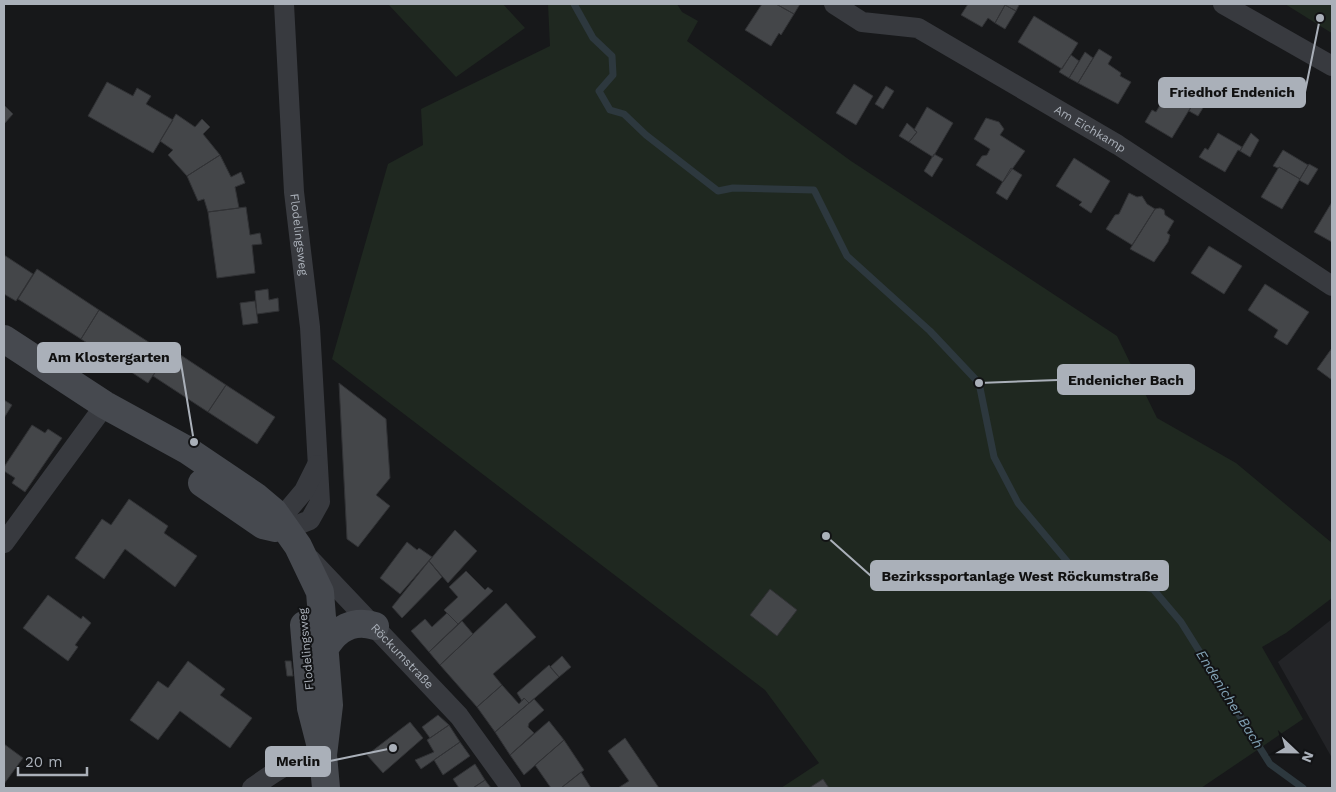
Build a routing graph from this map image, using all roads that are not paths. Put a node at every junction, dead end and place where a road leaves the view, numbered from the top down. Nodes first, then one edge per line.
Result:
1 (284, 4) edge
2 (834, 4) edge
3 (1222, 4) edge
4 (1332, 66) edge
5 (1332, 286) edge
6 (4, 339) edge
7 (105, 405) junction
8 (291, 538) junction
9 (4, 543) edge
10 (375, 626) junction
11 (325, 648) junction
12 (323, 755) junction
13 (252, 788) edge
14 (326, 788) edge
15 (512, 788) edge

1 - 8 street, Flodelingsweg
2 - 5 street, Am Eichkamp
3 - 4 street
6 - 7 street, Röckumstraße
7 - 8 street, Röckumstraße
7 - 9 street
8 - 10 street, Röckumstraße
8 - 11 street, Flodelingsweg
8 - 12 street, Flodelingsweg
10 - 11 street
10 - 15 street, Röckumstraße
11 - 12 street, Flodelingsweg
12 - 13 street
12 - 14 street, Flodelingsweg

